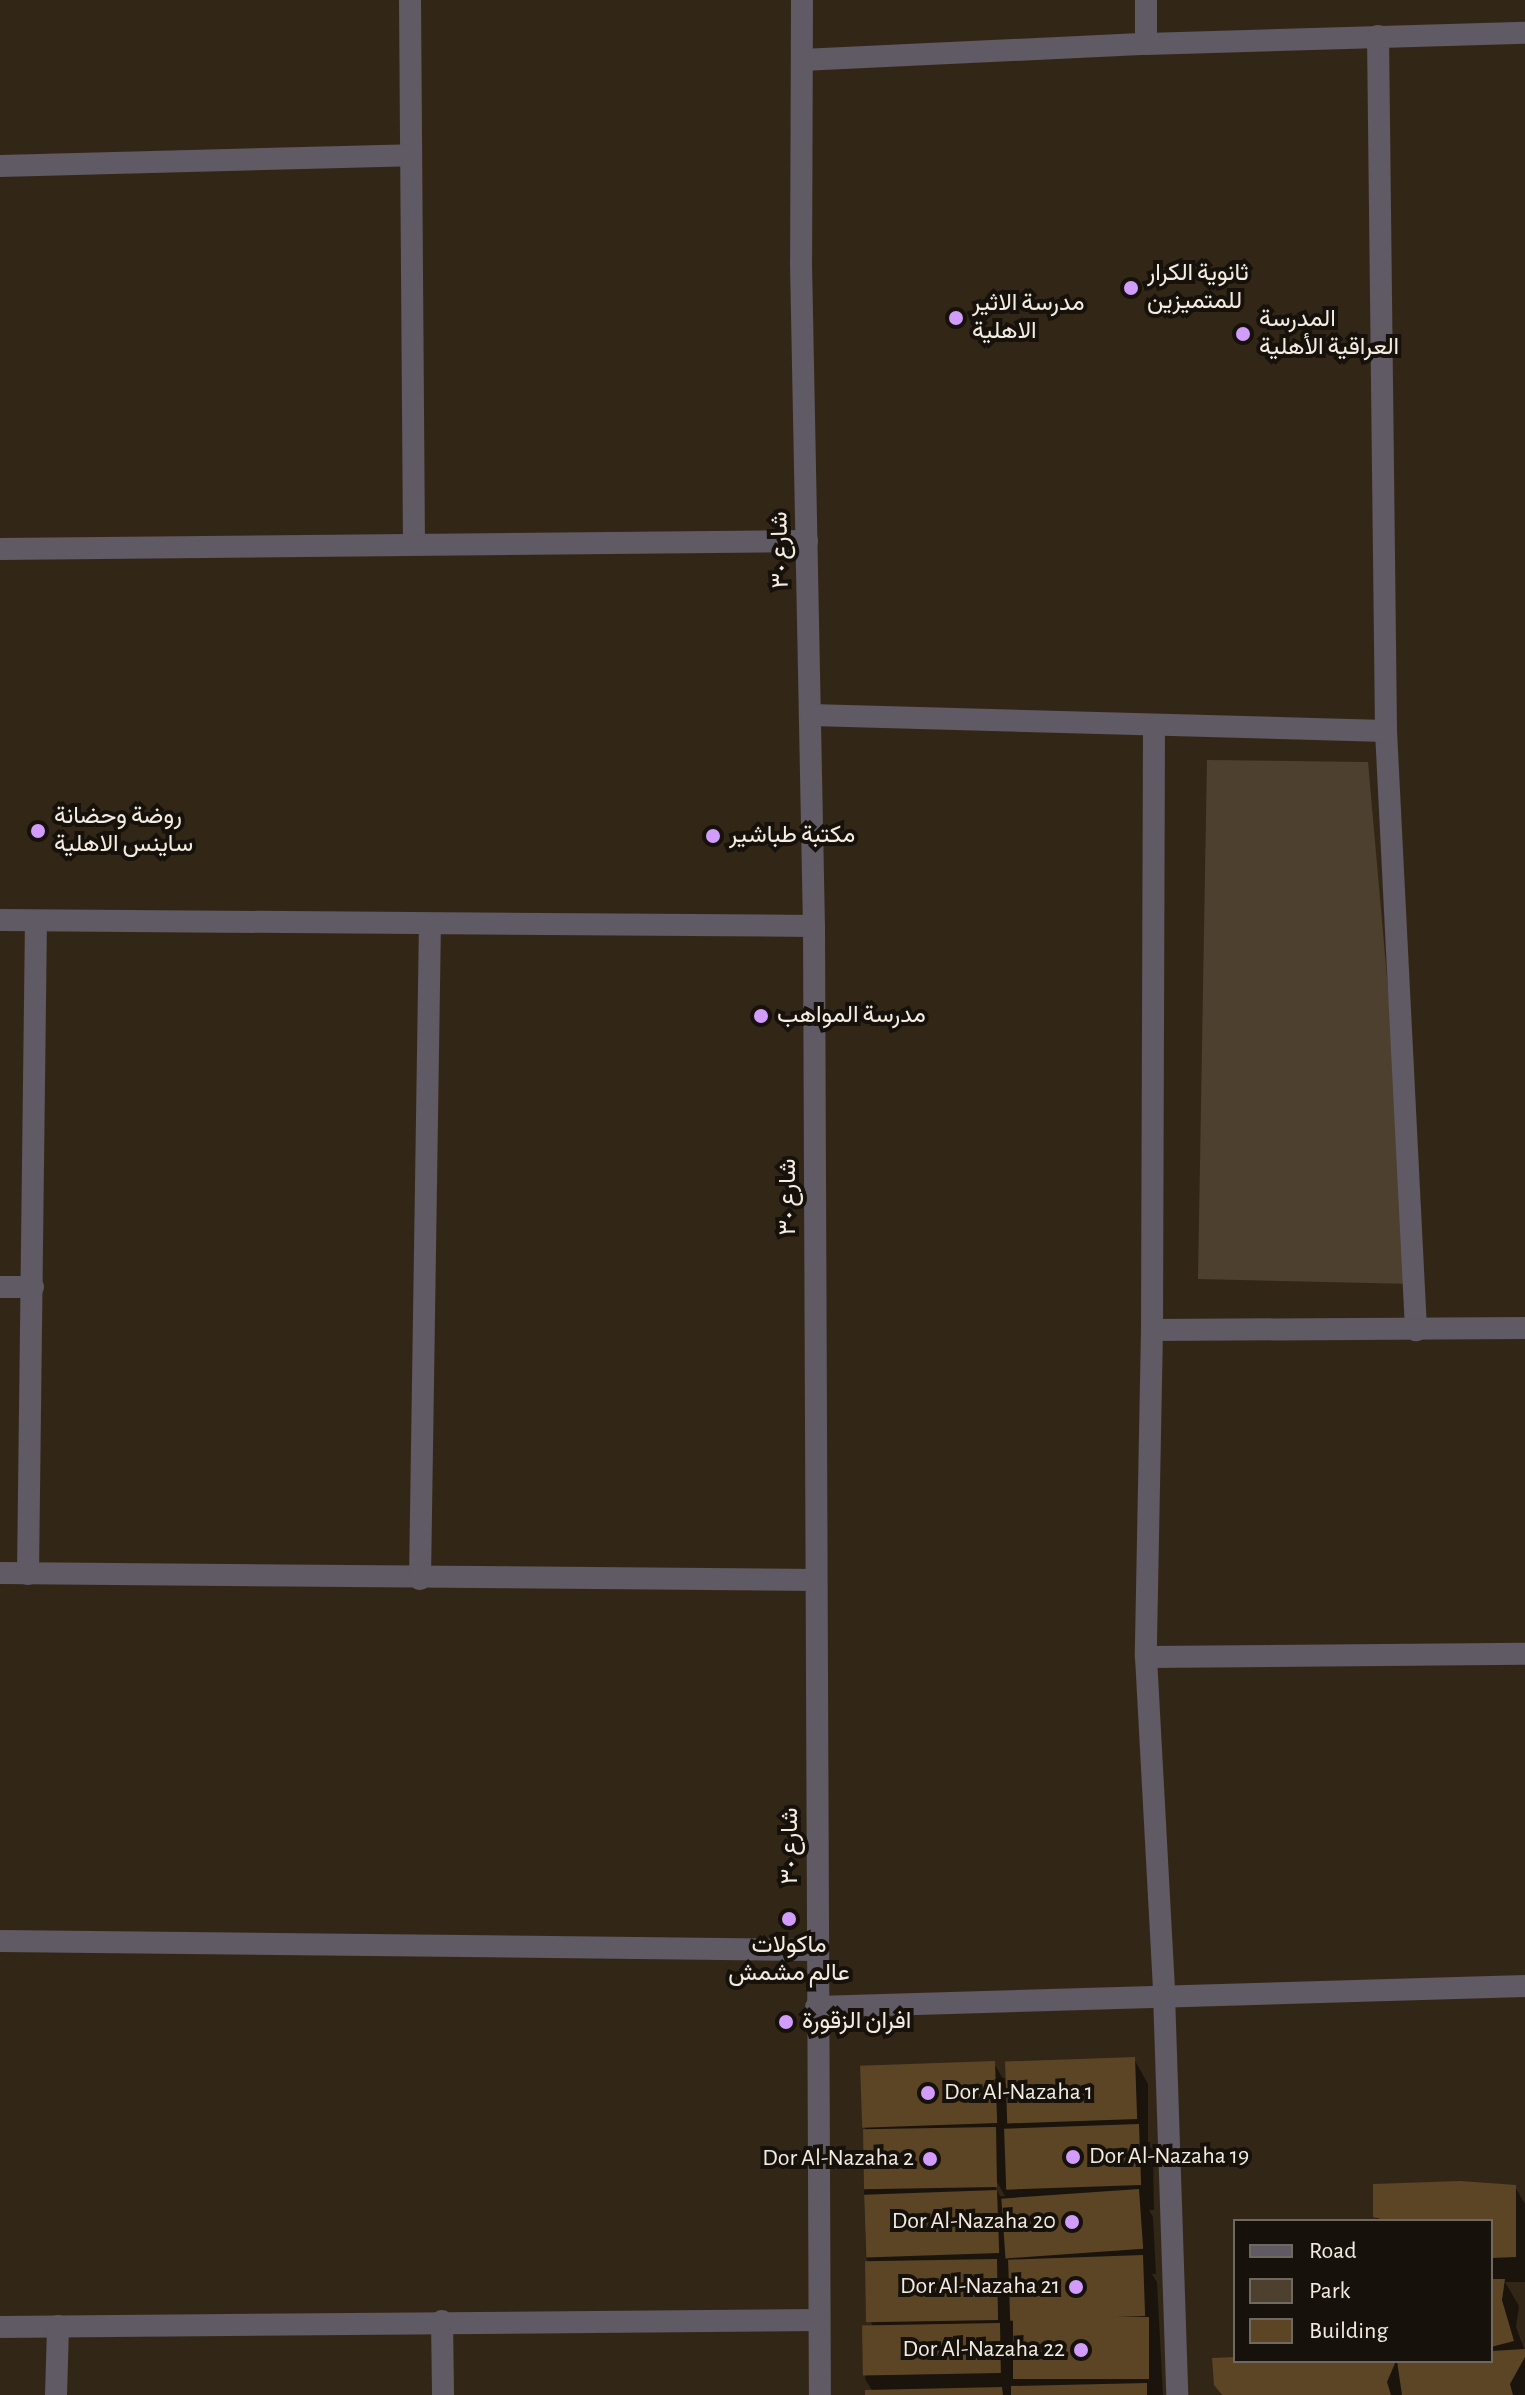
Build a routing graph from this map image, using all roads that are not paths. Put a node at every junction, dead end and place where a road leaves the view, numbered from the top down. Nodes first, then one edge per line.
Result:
1 (410, 0) edge
2 (802, 0) edge
3 (1146, 0) edge
4 (1525, 33) edge
5 (1378, 36) junction
6 (1146, 44) junction
7 (802, 60) junction
8 (411, 155) junction
9 (0, 166) edge
10 (807, 541) junction
11 (414, 543) junction
12 (0, 549) edge
13 (811, 715) junction
14 (1154, 725) junction
15 (1386, 731) junction
16 (0, 920) edge
17 (36, 921) junction
18 (430, 924) junction
19 (814, 926) junction
20 (0, 1287) edge
21 (33, 1287) junction
22 (1525, 1328) edge
23 (1152, 1330) junction
24 (1416, 1330) junction
25 (0, 1573) edge
26 (28, 1574) junction
27 (420, 1579) junction
28 (815, 1580) junction
29 (1525, 1654) edge
30 (1146, 1657) junction
31 (0, 1941) edge
32 (818, 1950) junction
33 (1525, 1986) edge
34 (1164, 1994) junction
35 (816, 2007) junction
36 (819, 2320) junction
37 (442, 2321) junction
38 (58, 2326) junction
39 (0, 2327) edge
40 (56, 2395) edge
41 (443, 2395) edge
42 (820, 2395) edge
43 (1177, 2395) edge

1 - 8 street
2 - 7 street, شارع ٣٠
3 - 6 street
4 - 5 street
5 - 6 street
5 - 15 street
6 - 7 street
7 - 10 street, شارع ٣٠
8 - 9 street
8 - 11 street
10 - 11 street
10 - 13 street, شارع ٣٠
11 - 12 street
13 - 14 street
13 - 19 street, شارع ٣٠
14 - 15 street
14 - 23 street
15 - 24 street
16 - 17 street
17 - 18 street
17 - 21 street
18 - 19 street
18 - 27 street
19 - 28 street, شارع ٣٠
20 - 21 street
21 - 26 street
22 - 24 street
23 - 24 street
23 - 30 street
25 - 26 street
26 - 27 street
27 - 28 street
28 - 32 street, شارع ٣٠
29 - 30 street
30 - 34 street
31 - 32 street
32 - 35 street, شارع ٣٠
33 - 34 street
34 - 35 street
34 - 43 street
35 - 36 street, شارع ٣٠
36 - 37 street
36 - 42 street, شارع ٣٠
37 - 38 street
37 - 41 street
38 - 39 street
38 - 40 street

